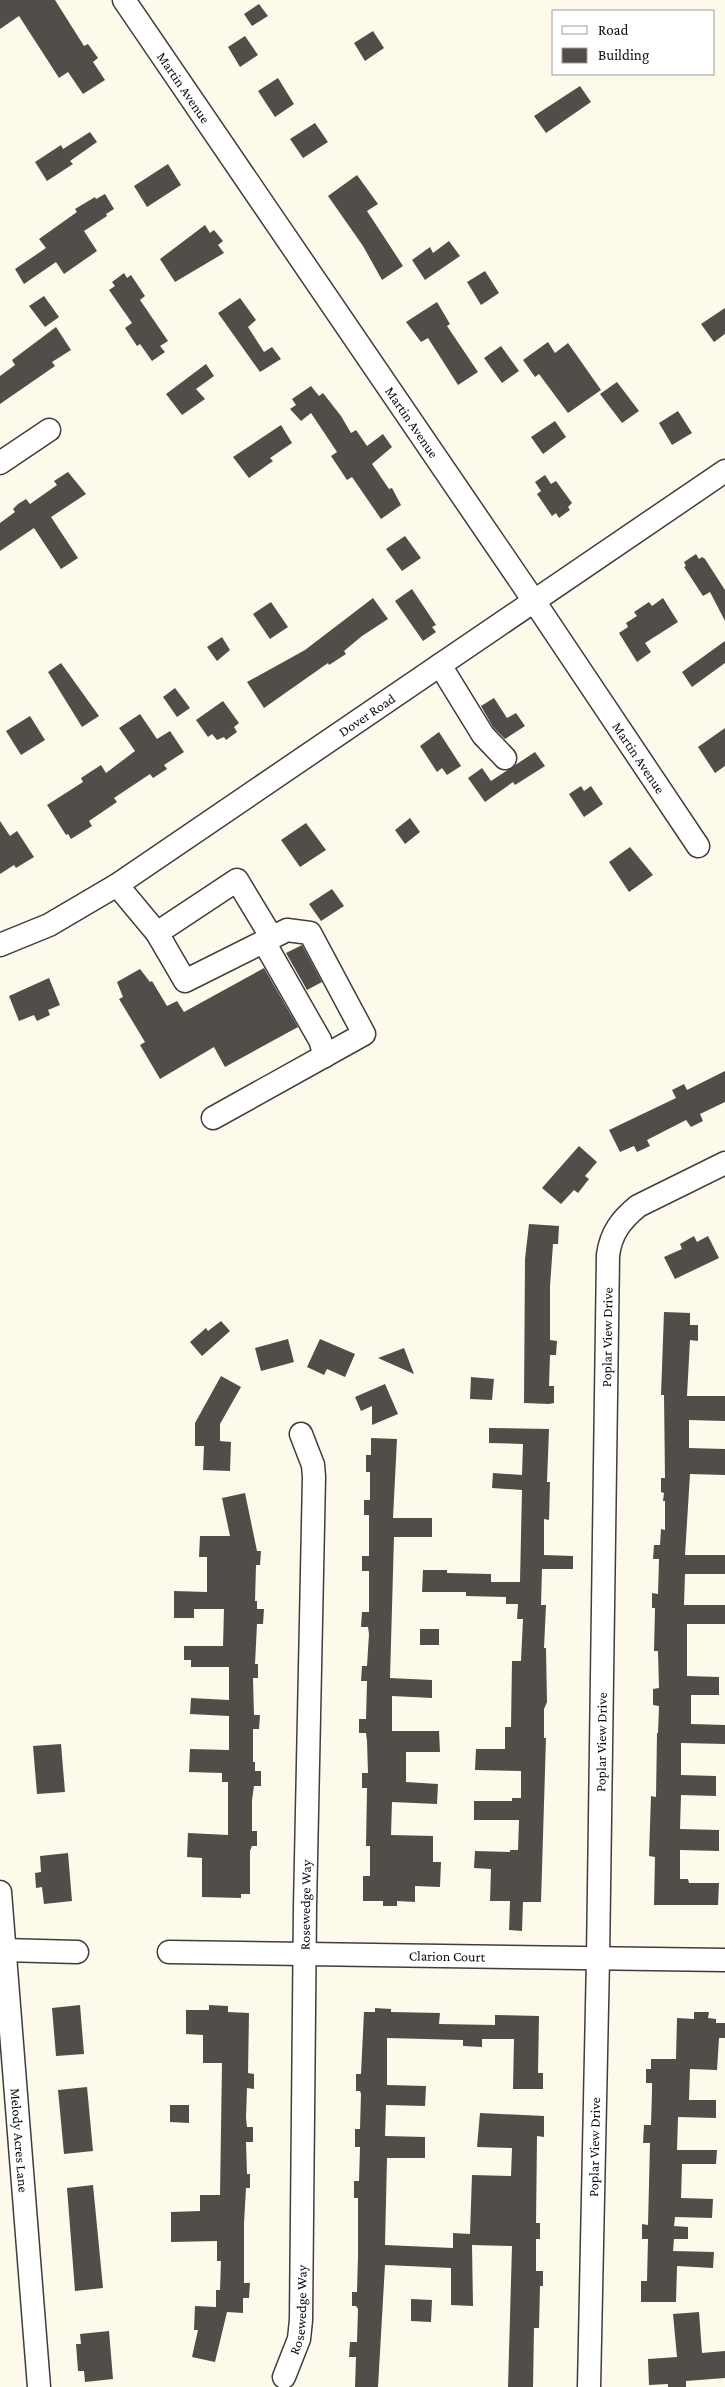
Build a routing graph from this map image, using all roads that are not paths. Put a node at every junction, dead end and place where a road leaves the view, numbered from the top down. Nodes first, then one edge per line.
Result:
1 (124, 0) edge
2 (49, 430) dead end
3 (0, 463) edge
4 (725, 471) edge
5 (534, 601) junction
6 (440, 665) junction
7 (504, 758) dead end
8 (698, 846) dead end
9 (117, 885) junction
10 (157, 934) junction
11 (274, 937) junction
12 (0, 945) edge
13 (325, 1056) junction
14 (213, 1118) dead end
15 (725, 1162) edge
16 (301, 1434) dead end
17 (0, 1892) edge
18 (3, 1950) junction
19 (77, 1952) dead end
20 (169, 1952) dead end
21 (305, 1954) junction
22 (598, 1959) junction
23 (725, 1960) edge
24 (284, 2377) dead end
25 (39, 2387) edge
26 (589, 2387) edge

1 - 5 street, Martin Avenue
2 - 3 street
4 - 5 street, Dover Road
5 - 6 street, Dover Road
5 - 8 street, Martin Avenue
6 - 7 street
6 - 9 street, Dover Road
9 - 10 street
9 - 12 street, Dover Road
10 - 11 street
10 - 11 street
11 - 13 street
11 - 13 street
13 - 14 street
15 - 22 street, Poplar View Drive
16 - 21 street, Rosewedge Way
17 - 18 street, Melody Acres Lane
18 - 19 street
18 - 25 street, Melody Acres Lane
20 - 21 street, Clarion Court
21 - 22 street, Clarion Court
21 - 24 street, Rosewedge Way
22 - 23 street, Clarion Court
22 - 26 street, Poplar View Drive

